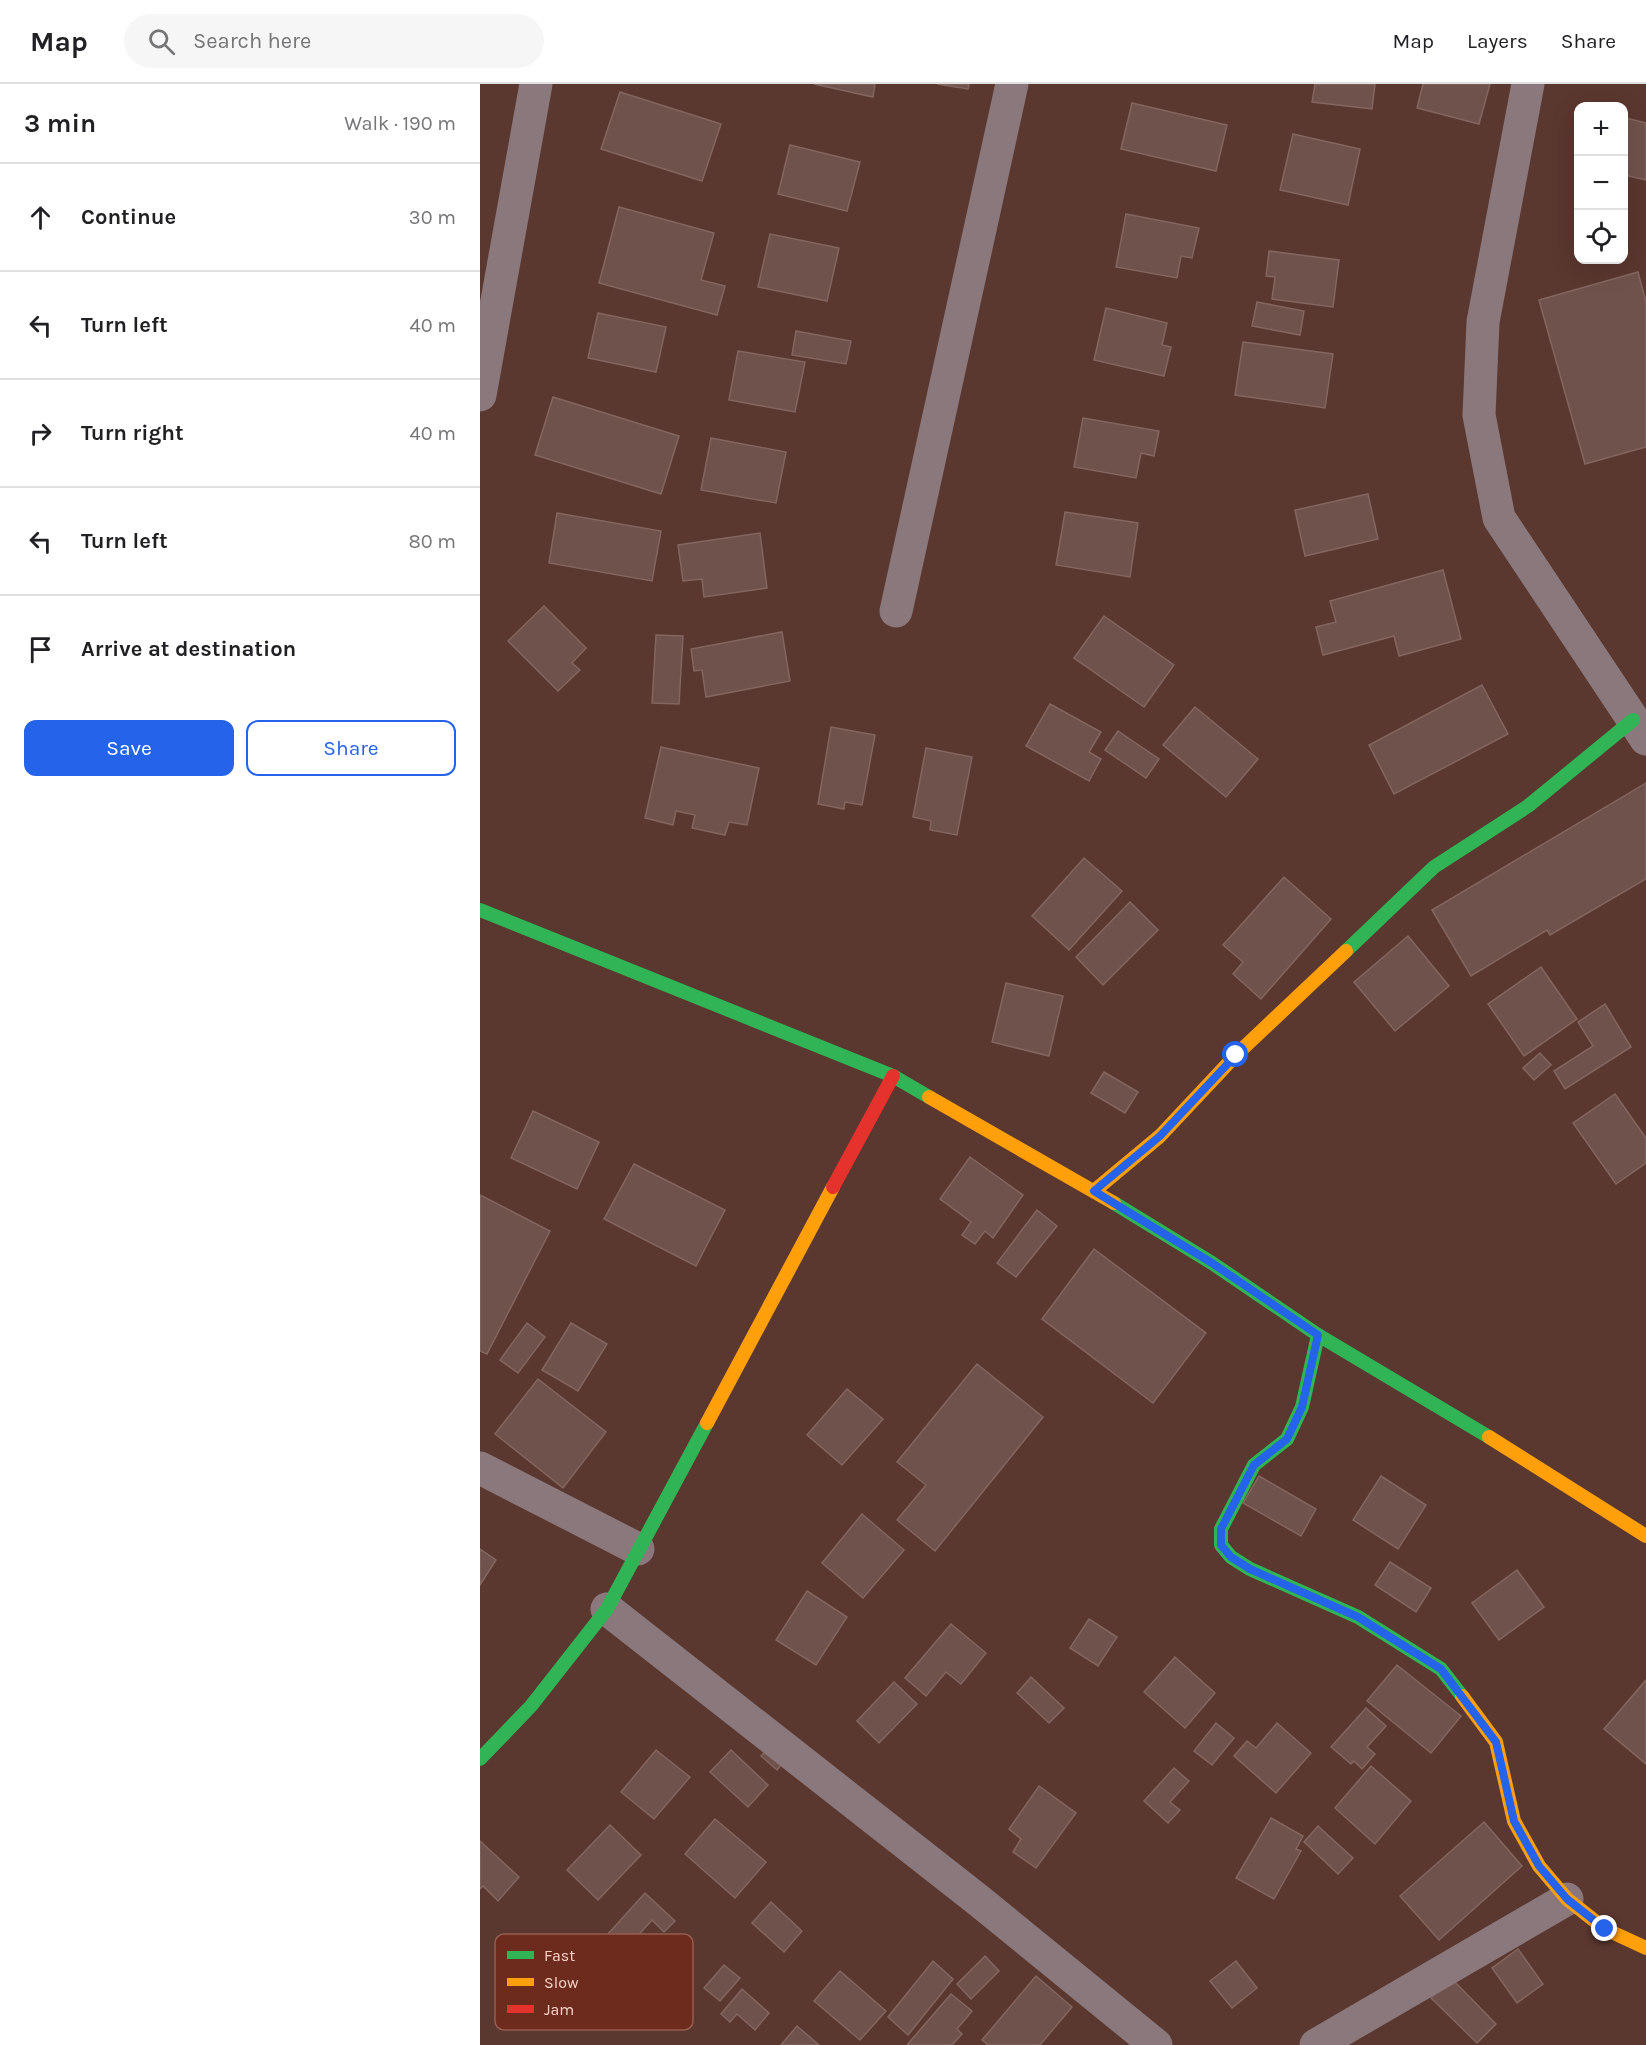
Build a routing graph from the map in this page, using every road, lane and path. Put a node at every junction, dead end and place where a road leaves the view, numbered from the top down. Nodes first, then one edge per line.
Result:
1 (536, 84) edge
2 (1012, 84) edge
3 (1528, 84) edge
4 (480, 395) edge
5 (896, 611) dead end
6 (1640, 729) edge
7 (480, 910) edge
8 (893, 1076) junction
9 (1094, 1191) junction
10 (1318, 1335) junction
11 (480, 1468) edge
12 (1646, 1536) edge
13 (638, 1549) junction
14 (607, 1610) junction
15 (480, 1759) edge
16 (1567, 1899) junction
17 (1646, 1948) edge
18 (1156, 2045) edge
19 (1316, 2045) edge

1 - 4 street
2 - 5 street
3 - 6 street
6 - 9 street
7 - 8 street
8 - 9 street
8 - 13 street
9 - 10 street
10 - 12 street
10 - 16 street
11 - 13 street
13 - 14 street
14 - 15 street
14 - 18 street
16 - 17 street
16 - 19 street

